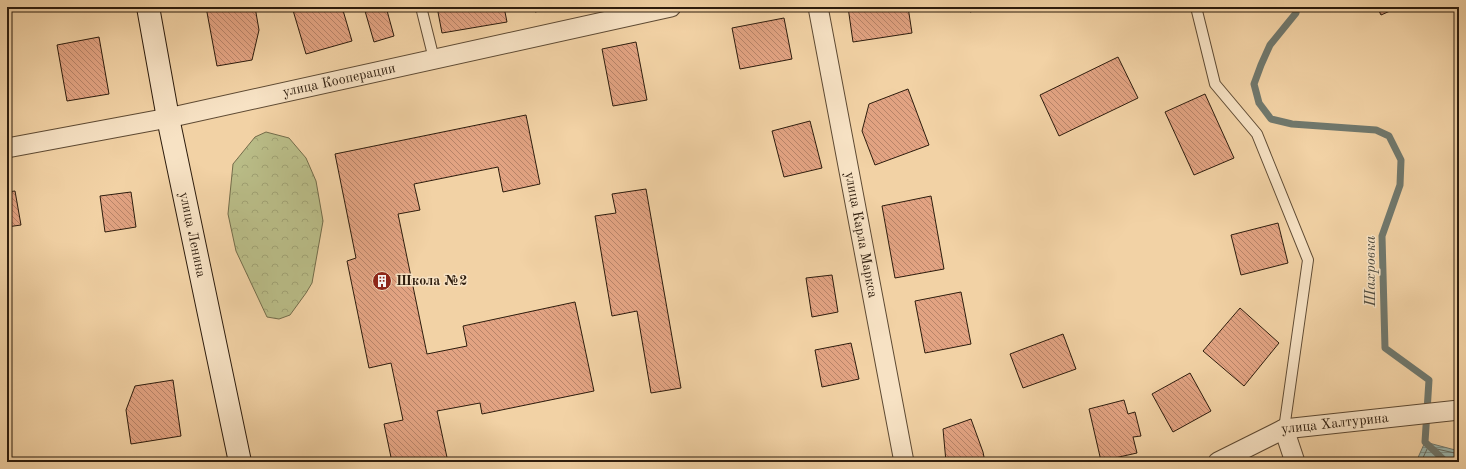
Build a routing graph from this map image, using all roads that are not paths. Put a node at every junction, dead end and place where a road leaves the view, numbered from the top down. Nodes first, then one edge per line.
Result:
1 (148, 7) edge
2 (421, 7) edge
3 (671, 7) edge
4 (818, 7) edge
5 (1196, 7) edge
6 (434, 59) junction
7 (168, 118) junction
8 (7, 148) edge
9 (1455, 410) edge
10 (1284, 429) junction
11 (240, 462) edge
12 (904, 462) edge
13 (1218, 462) edge
14 (1295, 462) edge

1 - 7 street, улица Ленина
2 - 6 lane
3 - 6 street, улица Кооперации
4 - 12 street, улица Карла Маркса
5 - 10 lane
6 - 7 street, улица Кооперации
7 - 8 street, улица Кооперации
7 - 11 street, улица Ленина
9 - 10 street, улица Халтурина
10 - 13 street, улица Халтурина
10 - 14 street

